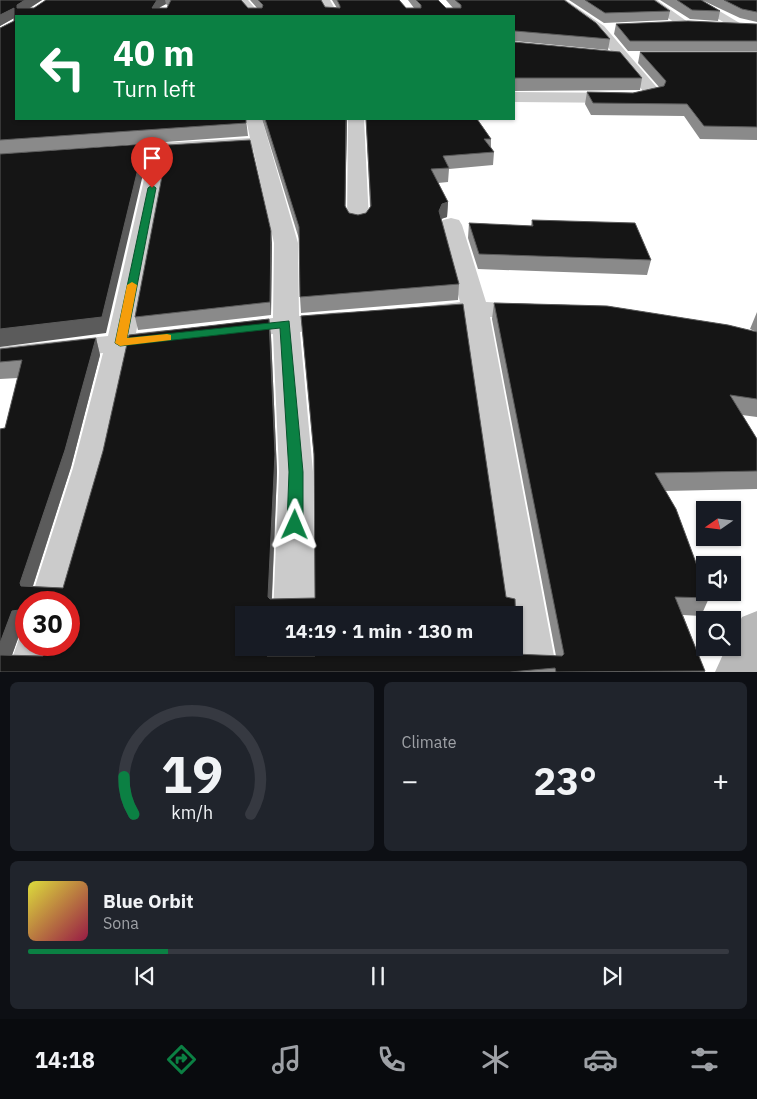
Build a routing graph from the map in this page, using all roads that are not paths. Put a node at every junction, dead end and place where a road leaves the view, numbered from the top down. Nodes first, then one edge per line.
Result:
1 (242, 0) edge
2 (324, 0) edge
3 (559, 0) edge
4 (649, 0) edge
5 (692, 0) edge
6 (255, 15) edge
7 (332, 15) edge
8 (686, 25) junction
9 (668, 26) edge
10 (742, 28) junction
11 (757, 28) edge
12 (607, 31) junction
13 (585, 36) edge
14 (602, 55) edge
15 (622, 57) junction
16 (641, 57) edge
17 (515, 98) edge
18 (356, 120) edge
19 (258, 131) edge
20 (358, 221) edge
21 (451, 225) dead end
22 (474, 309) junction
23 (554, 311) edge
24 (405, 314) edge
25 (365, 318) edge
26 (286, 324) junction
27 (120, 343) junction
28 (0, 356) edge
29 (53, 591) edge
30 (294, 606) edge
31 (757, 630) edge
32 (34, 656) edge
33 (293, 656) edge
34 (29, 672) edge
35 (293, 672) edge
36 (536, 672) edge
37 (737, 672) edge

1 - 6 street
2 - 7 street
3 - 12 street
4 - 8 street
5 - 10 street
8 - 9 street
8 - 10 street
10 - 11 street
12 - 13 street
12 - 15 street
14 - 15 street
15 - 16 street
15 - 17 street
18 - 20 street
19 - 26 street
19 - 27 street
21 - 22 street
22 - 23 street
22 - 24 street
22 - 36 street
25 - 26 street
26 - 27 street
26 - 30 street
27 - 28 street
27 - 29 street
31 - 37 street
32 - 34 street
33 - 35 street

